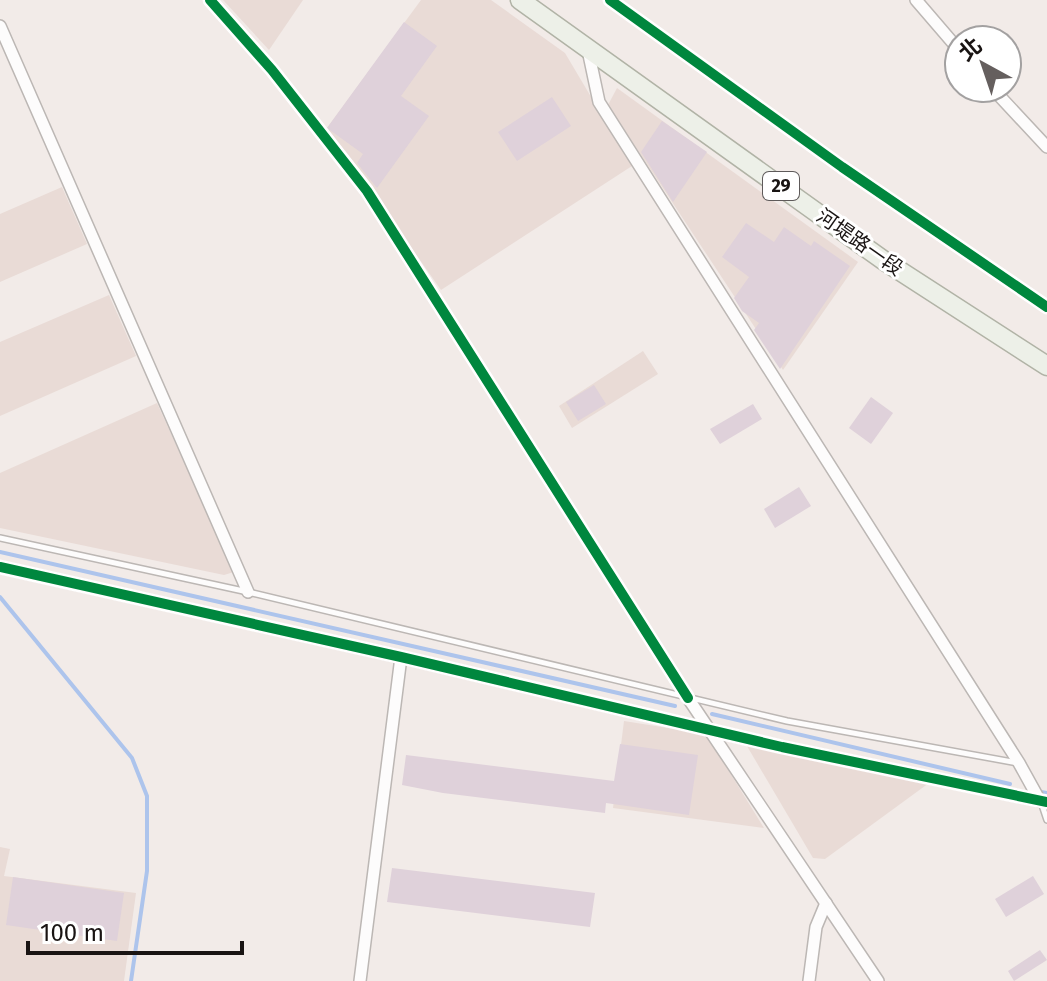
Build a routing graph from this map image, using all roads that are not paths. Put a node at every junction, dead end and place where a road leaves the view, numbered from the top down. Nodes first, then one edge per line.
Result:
1 (520, 0) edge
2 (916, 0) edge
3 (0, 26) edge
4 (943, 31) edge
5 (587, 46) junction
6 (1007, 104) edge
7 (1047, 147) edge
8 (1047, 366) edge
9 (0, 538) edge
10 (0, 567) edge
11 (248, 592) junction
12 (401, 657) junction
13 (688, 698) junction
14 (707, 728) junction
15 (1019, 763) junction
16 (1044, 801) edge
17 (1047, 820) edge
18 (826, 903) junction
19 (360, 981) edge
20 (809, 981) edge
21 (878, 981) edge

1 - 5 main road, 河堤路一段 / 29
2 - 4 street
3 - 11 street
5 - 8 main road, 河堤路一段 / 29
5 - 15 street
6 - 7 street
9 - 11 lane
10 - 12 street
11 - 13 lane
12 - 14 street
12 - 19 street
13 - 14 street
13 - 15 lane
14 - 16 street
14 - 18 street
15 - 16 street
16 - 17 lane
18 - 20 street
18 - 21 street

